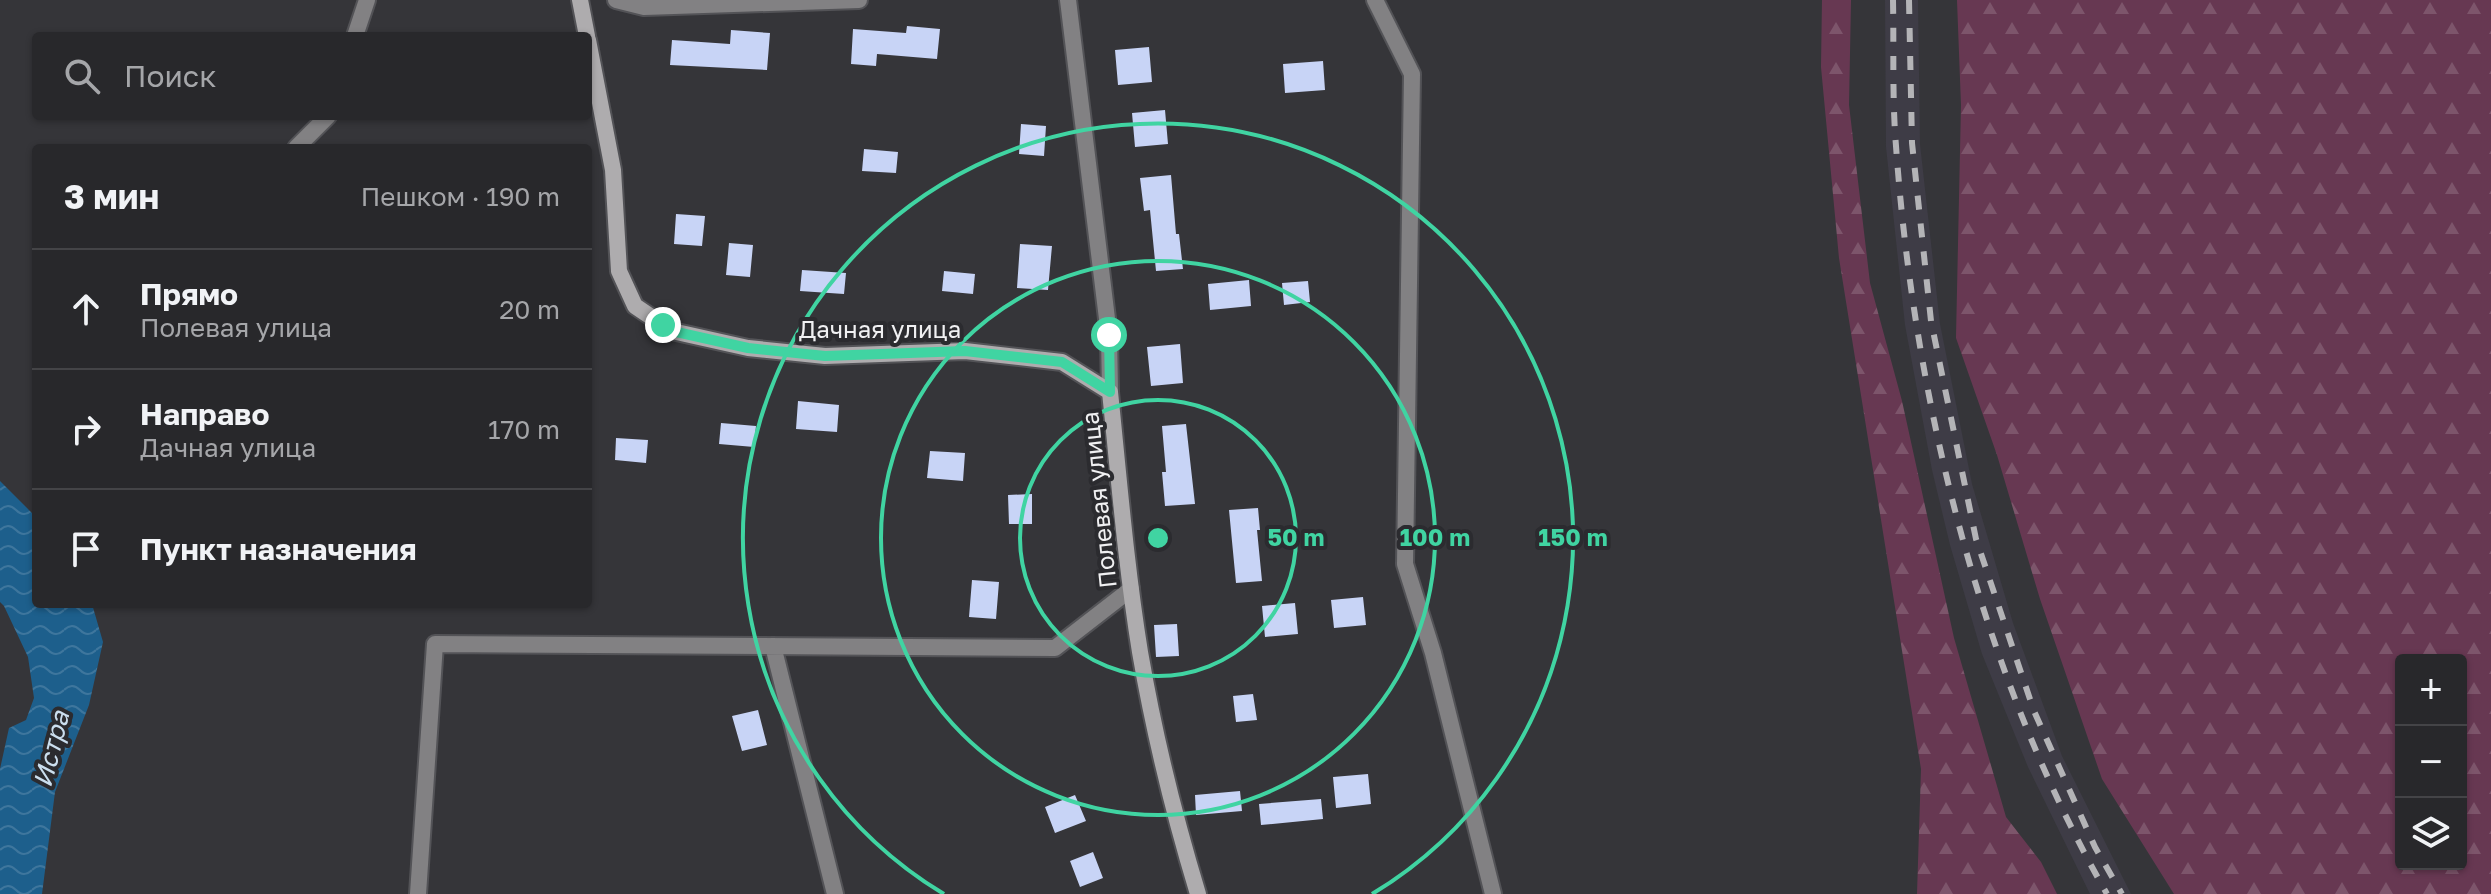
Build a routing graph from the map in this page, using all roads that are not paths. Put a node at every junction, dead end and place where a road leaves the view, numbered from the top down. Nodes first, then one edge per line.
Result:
1 (367, 0) edge
2 (580, 0) edge
3 (616, 0) edge
4 (859, 0) edge
5 (1068, 0) edge
6 (1375, 0) edge
7 (356, 32) edge
8 (587, 32) edge
9 (592, 59) edge
10 (324, 120) edge
11 (300, 144) edge
12 (1110, 392) junction
13 (1131, 589) junction
14 (773, 646) junction
15 (418, 894) edge
16 (835, 894) edge
17 (1198, 894) edge
18 (1493, 894) edge

1 - 7 street
2 - 8 street, Дачная улица
3 - 4 street
5 - 12 street, Полевая улица
6 - 18 street
9 - 12 street, Дачная улица
10 - 11 street
12 - 13 street, Полевая улица
13 - 14 street
13 - 17 street, Полевая улица
14 - 15 street
14 - 16 street

